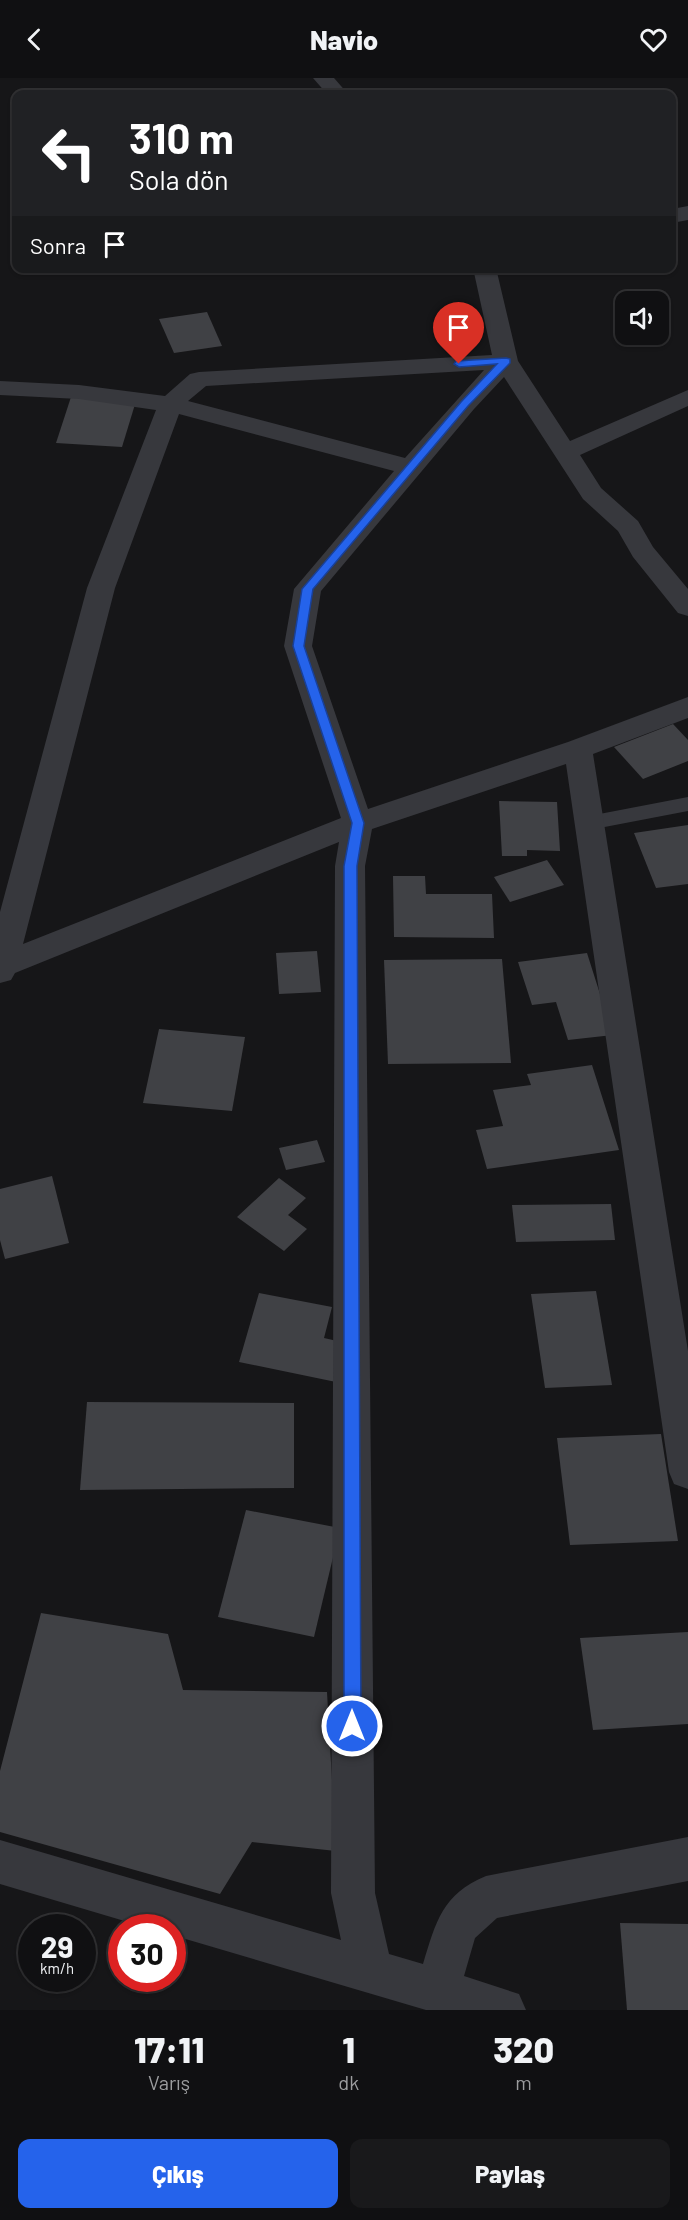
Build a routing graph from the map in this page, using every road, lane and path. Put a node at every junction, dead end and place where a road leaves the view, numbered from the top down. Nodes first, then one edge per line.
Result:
1 (323, 78) edge
2 (334, 90) edge
3 (485, 273) edge
4 (506, 361) junction
5 (0, 388) edge
6 (688, 397) edge
7 (170, 404) junction
8 (566, 452) junction
9 (411, 468) junction
10 (688, 607) edge
11 (688, 707) edge
12 (578, 749) junction
13 (688, 804) edge
14 (358, 823) junction
15 (589, 823) junction
16 (1, 968) edge
17 (688, 1472) edge
18 (688, 1860) edge
19 (0, 1862) edge
20 (370, 1971) junction
21 (437, 1990) junction
22 (503, 2010) edge

1 - 2 street
3 - 4 street
4 - 7 street
4 - 8 street
4 - 9 street
5 - 7 street
6 - 8 street
7 - 9 street
7 - 16 street
8 - 10 street
9 - 14 street
11 - 12 street
12 - 14 street
12 - 15 street
13 - 15 lane
14 - 16 street
14 - 20 street
15 - 17 street
18 - 21 street
19 - 20 street
20 - 21 street
21 - 22 street

